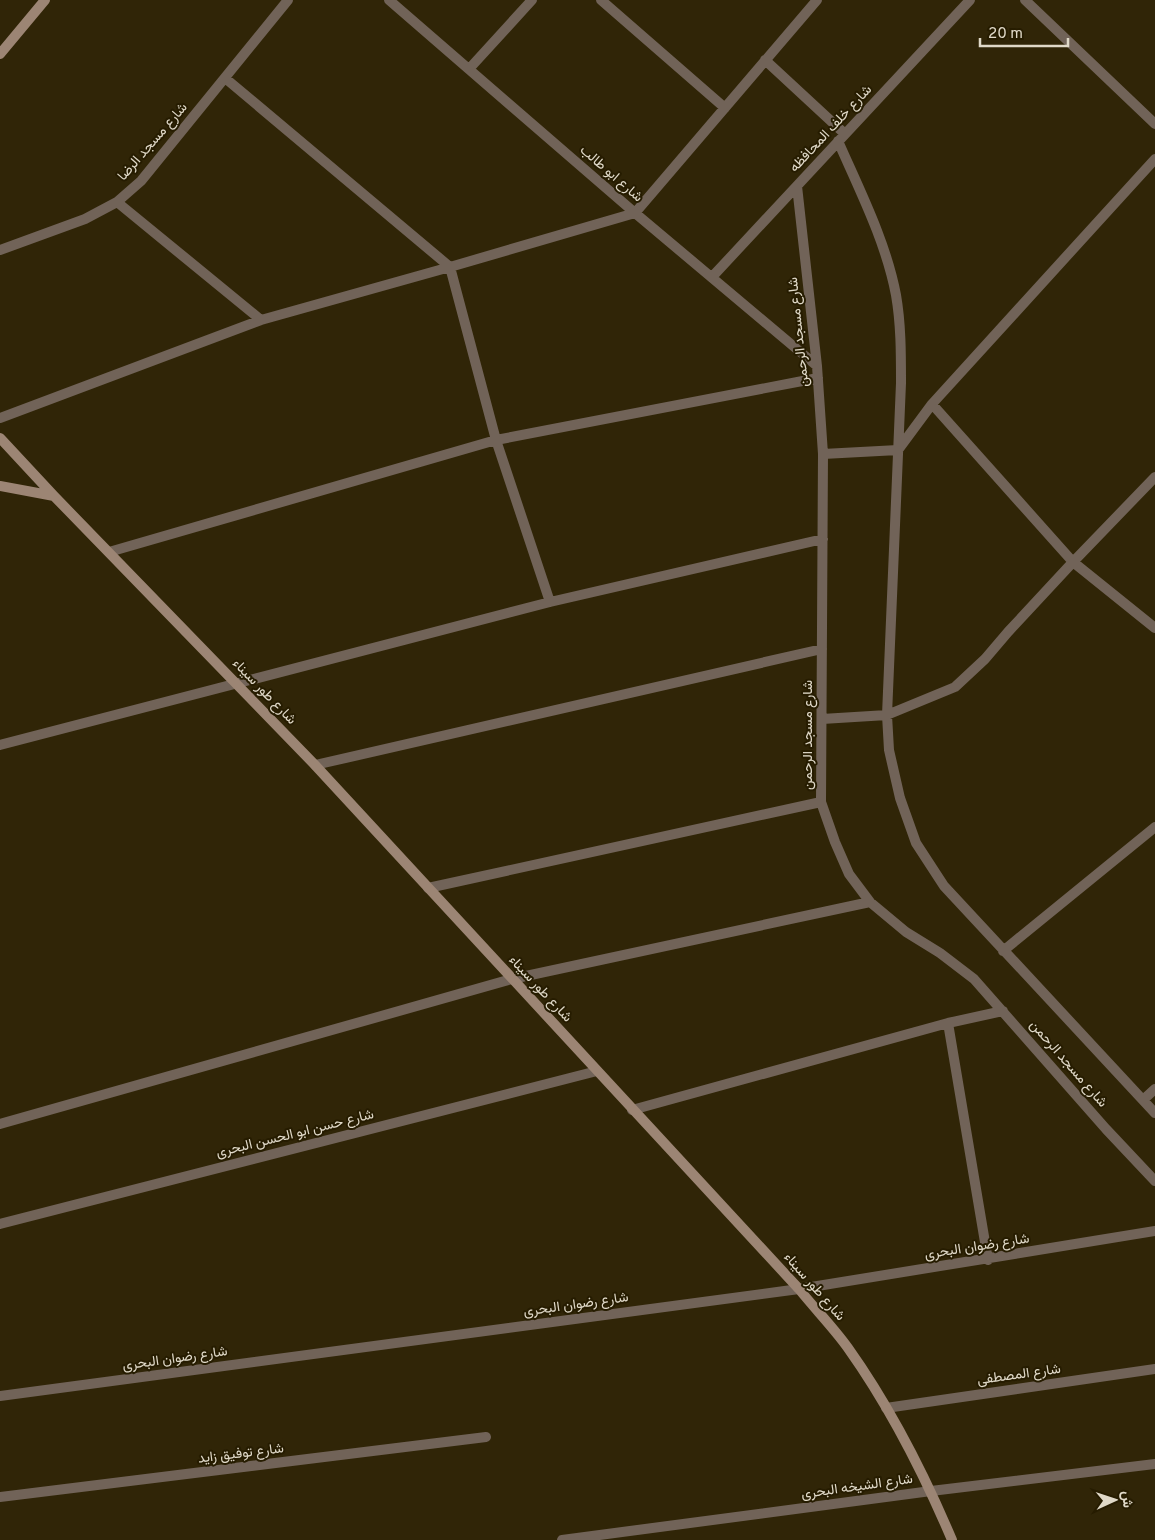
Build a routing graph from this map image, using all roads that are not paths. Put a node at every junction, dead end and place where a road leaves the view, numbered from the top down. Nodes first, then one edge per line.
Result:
1 (46, 0) edge
2 (288, 0) edge
3 (389, 0) edge
4 (532, 0) edge
5 (601, 0) edge
6 (970, 0) edge
7 (1025, 0) edge
8 (812, 2) edge
9 (0, 54) edge
10 (766, 60) junction
11 (469, 70) junction
12 (225, 78) junction
13 (725, 108) junction
14 (1155, 124) edge
15 (842, 138) junction
16 (1155, 159) edge
17 (796, 186) junction
18 (117, 202) junction
19 (635, 213) junction
20 (0, 250) edge
21 (450, 267) junction
22 (712, 277) junction
23 (262, 320) junction
24 (817, 366) junction
25 (818, 378) junction
26 (932, 404) junction
27 (0, 418) edge
28 (0, 438) edge
29 (496, 440) junction
30 (898, 450) junction
31 (823, 454) junction
32 (1155, 477) edge
33 (0, 486) edge
34 (54, 496) junction
35 (823, 539) junction
36 (109, 552) junction
37 (1073, 562) junction
38 (550, 602) junction
39 (1155, 628) edge
40 (822, 650) junction
41 (236, 684) junction
42 (887, 715) junction
43 (822, 719) junction
44 (0, 744) edge
45 (315, 765) junction
46 (821, 802) junction
47 (1155, 827) edge
48 (428, 888) junction
49 (870, 902) junction
50 (1003, 951) junction
51 (512, 979) junction
52 (1002, 1011) junction
53 (948, 1023) junction
54 (596, 1071) junction
55 (1155, 1089) edge
56 (1143, 1100) junction
57 (632, 1110) junction
58 (1155, 1113) edge
59 (0, 1124) edge
60 (1155, 1181) edge
61 (0, 1224) edge
62 (1155, 1231) edge
63 (988, 1260) junction
64 (799, 1289) junction
65 (1155, 1369) edge
66 (0, 1396) edge
67 (886, 1408) junction
68 (486, 1437) dead end
69 (1155, 1464) edge
70 (931, 1491) junction
71 (0, 1497) edge
72 (562, 1540) edge
73 (952, 1540) edge

1 - 9 street
2 - 12 street, شارع مسجد الرضا
3 - 11 street, شارع ابو طالب
4 - 11 street
5 - 13 street
6 - 15 street, شارع خلف المحافظه
7 - 14 street
8 - 10 street
10 - 13 street
10 - 15 street
11 - 19 street, شارع ابو طالب
12 - 18 street, شارع مسجد الرضا
12 - 21 street
13 - 19 street
15 - 17 street, شارع خلف المحافظه
15 - 30 street, شارع مسجد الرحمن
16 - 26 street
17 - 22 street, شارع خلف المحافظه
17 - 24 street, شارع مسجد الرحمن
18 - 20 street, شارع مسجد الرضا
18 - 23 street
19 - 21 street
19 - 22 street, شارع ابو طالب
21 - 23 street
21 - 29 street
22 - 24 street, شارع ابو طالب
23 - 27 street
24 - 25 street, شارع مسجد الرحمن
25 - 29 street
25 - 31 street, شارع مسجد الرحمن
26 - 30 street
26 - 37 street
28 - 34 street, شارع طور سيناء
29 - 36 street
29 - 38 street
30 - 31 street
30 - 42 street, شارع مسجد الرحمن
31 - 35 street, شارع مسجد الرحمن
32 - 37 street
33 - 34 street
34 - 36 street, شارع طور سيناء
35 - 38 street
35 - 40 street, شارع مسجد الرحمن
36 - 41 street, شارع طور سيناء
37 - 39 street
37 - 42 street
38 - 41 street
40 - 43 street, شارع مسجد الرحمن
40 - 45 street
41 - 44 street
41 - 45 street, شارع طور سيناء
42 - 43 street
42 - 50 street, شارع مسجد الرحمن
43 - 46 street, شارع مسجد الرحمن
45 - 48 street, شارع طور سيناء
46 - 48 street
46 - 49 street, شارع مسجد الرحمن
47 - 50 street
48 - 51 street, شارع طور سيناء
49 - 51 street
49 - 52 street, شارع مسجد الرحمن
50 - 56 street, شارع مسجد الرحمن
51 - 54 street, شارع طور سيناء
51 - 59 street
52 - 53 street
52 - 60 street, شارع مسجد الرحمن
53 - 57 street
53 - 63 street
54 - 57 street, شارع طور سيناء
54 - 61 street, شارع حسن ابو الحسن البحرى
55 - 56 street
56 - 58 street, شارع مسجد الرحمن
57 - 64 street, شارع طور سيناء
62 - 63 street, شارع رضوان البحرى
63 - 64 street, شارع رضوان البحرى
64 - 66 street, شارع رضوان البحرى
64 - 67 street, شارع طور سيناء
65 - 67 street, شارع المصطفى
67 - 70 street, شارع طور سيناء
68 - 71 street, شارع توفيق زايد
69 - 70 street, شارع الشيخه البحرى
70 - 72 street, شارع الشيخه البحرى
70 - 73 street, شارع طور سيناء

